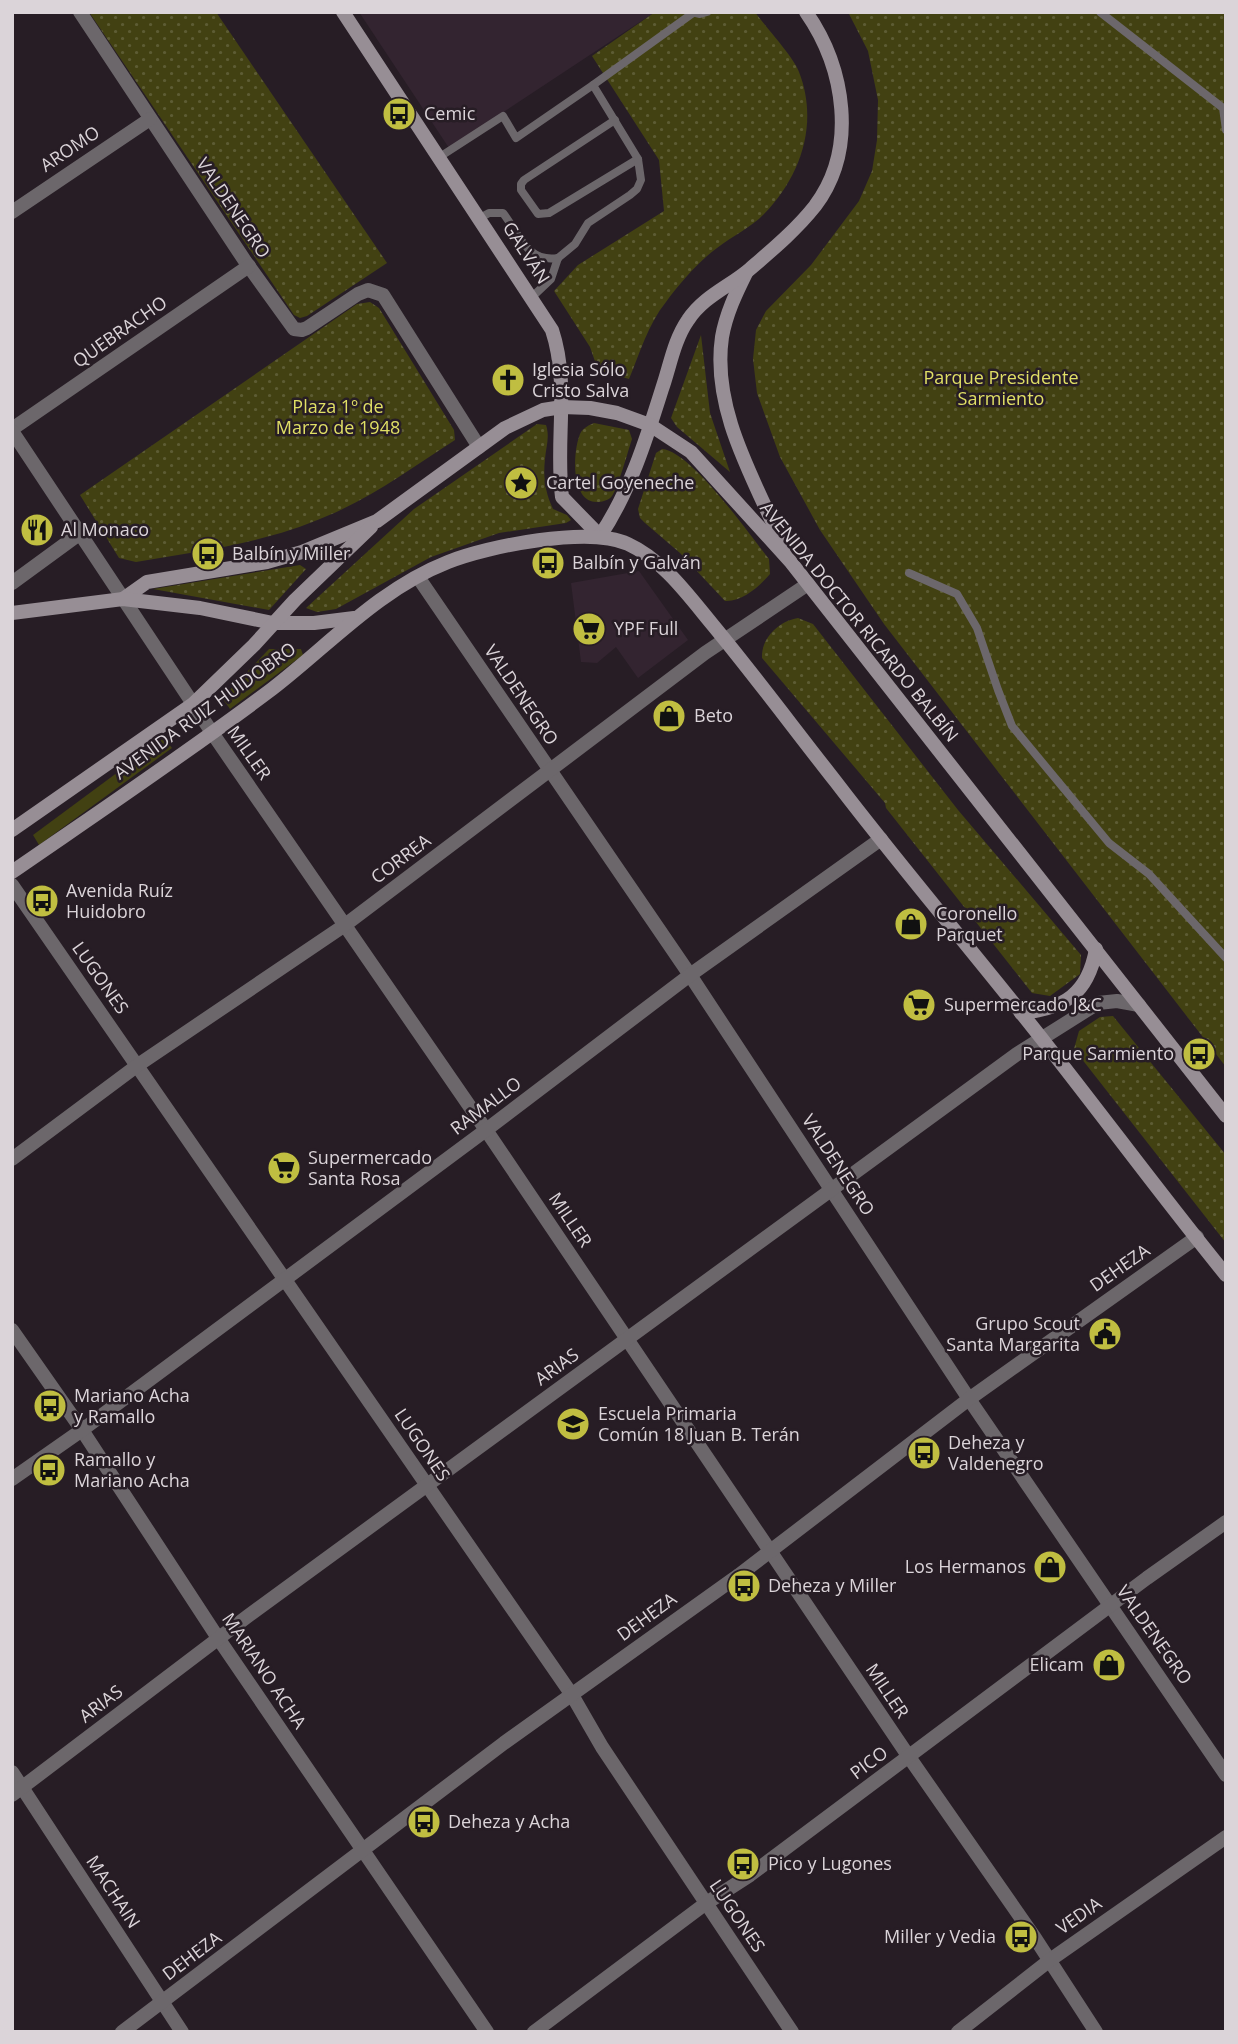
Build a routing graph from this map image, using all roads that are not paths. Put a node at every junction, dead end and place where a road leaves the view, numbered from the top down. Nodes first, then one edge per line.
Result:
1 (80, 12) edge
2 (343, 12) edge
3 (707, 12) edge
4 (806, 12) edge
5 (1100, 12) edge
6 (692, 13) edge
7 (593, 85) junction
8 (150, 119) junction
9 (615, 120) junction
10 (1226, 130) edge
11 (438, 158) junction
12 (638, 159) junction
13 (12, 212) edge
14 (480, 218) junction
15 (558, 258) junction
16 (249, 266) junction
17 (746, 272) junction
18 (532, 297) junction
19 (562, 407) junction
20 (650, 425) junction
21 (12, 430) edge
22 (479, 447) junction
23 (377, 522) junction
24 (79, 534) junction
25 (600, 536) junction
26 (790, 561) junction
27 (909, 573) dead end
28 (418, 577) junction
29 (12, 583) edge
30 (808, 584) junction
31 (123, 599) junction
32 (12, 613) edge
33 (355, 617) junction
34 (273, 623) junction
35 (724, 639) junction
36 (193, 704) junction
37 (213, 734) junction
38 (549, 772) junction
39 (12, 830) edge
40 (881, 839) junction
41 (12, 872) edge
42 (12, 885) edge
43 (345, 925) junction
44 (1096, 949) junction
45 (1226, 958) edge
46 (690, 975) junction
47 (1139, 1005) junction
48 (1021, 1013) junction
49 (1042, 1039) junction
50 (138, 1065) junction
51 (1226, 1116) edge
52 (485, 1130) junction
53 (12, 1159) edge
54 (831, 1189) junction
55 (1197, 1237) junction
56 (1226, 1275) edge
57 (284, 1279) junction
58 (12, 1329) edge
59 (628, 1340) junction
60 (969, 1399) junction
61 (82, 1430) junction
62 (12, 1479) edge
63 (426, 1485) junction
64 (1226, 1522) edge
65 (769, 1552) junction
66 (1110, 1606) junction
67 (218, 1638) junction
68 (572, 1695) junction
69 (909, 1757) junction
70 (12, 1772) edge
71 (1226, 1775) edge
72 (17, 1791) edge
73 (1226, 1836) edge
74 (363, 1849) junction
75 (705, 1904) junction
76 (1050, 1960) junction
77 (162, 2002) junction
78 (122, 2032) edge
79 (182, 2032) edge
80 (487, 2032) edge
81 (534, 2032) edge
82 (792, 2032) edge
83 (958, 2032) edge
84 (1096, 2032) edge

1 - 8 street, VALDENEGRO
2 - 11 main road, GALVÁN
3 - 6 lane
4 - 17 main road
5 - 10 lane
6 - 7 lane
7 - 9 lane
7 - 11 lane
8 - 13 street, AROMO
8 - 16 street, VALDENEGRO
9 - 12 lane
9 - 12 lane
11 - 14 main road, GALVÁN
12 - 15 lane
14 - 15 lane
14 - 18 main road, GALVÁN
15 - 18 lane
16 - 21 street, QUEBRACHO
16 - 22 street, VALDENEGRO
17 - 20 main road
17 - 26 main road
18 - 19 main road, GALVÁN
19 - 20 main road, AVENIDA DOCTOR RICARDO BALBÍN
19 - 22 main road, AVENIDA DOCTOR RICARDO BALBÍN
19 - 25 main road, GALVÁN
20 - 25 main road
20 - 26 main road, AVENIDA DOCTOR RICARDO BALBÍN
21 - 24 street, MILLER
22 - 23 main road, AVENIDA DOCTOR RICARDO BALBÍN
23 - 31 main road, AVENIDA DOCTOR RICARDO BALBÍN
23 - 34 main road, AVENIDA RUIZ HUIDOBRO
24 - 29 street
24 - 31 street, MILLER
25 - 28 main road
25 - 35 main road
26 - 30 main road, AVENIDA DOCTOR RICARDO BALBÍN
27 - 45 lane
28 - 33 main road, AVENIDA RUIZ HUIDOBRO
28 - 38 street, VALDENEGRO
30 - 35 street, CORREA
30 - 44 main road, AVENIDA DOCTOR RICARDO BALBÍN
31 - 32 main road, AVENIDA DOCTOR RICARDO BALBÍN
31 - 34 main road, AVENIDA DOCTOR RICARDO BALBÍN
31 - 36 street, MILLER
33 - 34 main road, AVENIDA DOCTOR RICARDO BALBÍN
33 - 37 main road, AVENIDA RUIZ HUIDOBRO
34 - 36 main road, AVENIDA RUIZ HUIDOBRO
35 - 38 street, CORREA
35 - 40 main road
36 - 37 street, MILLER
36 - 39 main road, AVENIDA RUIZ HUIDOBRO
37 - 41 main road, AVENIDA RUIZ HUIDOBRO
37 - 43 street, MILLER
38 - 43 street, CORREA
38 - 46 street, VALDENEGRO
40 - 46 street, RAMALLO
40 - 48 main road
42 - 50 street, LUGONES
43 - 50 street, CORREA
43 - 52 street, MILLER
44 - 47 main road, AVENIDA DOCTOR RICARDO BALBÍN
44 - 48 main road
46 - 52 street, RAMALLO
46 - 54 street, VALDENEGRO
47 - 49 street, ARIAS
47 - 51 main road, AVENIDA DOCTOR RICARDO BALBÍN
48 - 49 main road
49 - 54 street, ARIAS
49 - 55 main road
50 - 53 street, CORREA
50 - 57 street, LUGONES
52 - 57 street, RAMALLO
52 - 59 street, MILLER
54 - 59 street, ARIAS
54 - 60 street, VALDENEGRO
55 - 56 main road
55 - 60 street, DEHEZA
57 - 61 street, RAMALLO
57 - 63 street, LUGONES
58 - 61 street, MARIANO ACHA
59 - 63 street, ARIAS
59 - 65 street, MILLER
60 - 65 street, DEHEZA
60 - 66 street, VALDENEGRO
61 - 62 street, RAMALLO
61 - 67 street, MARIANO ACHA
63 - 67 street, ARIAS
63 - 68 street, LUGONES
64 - 66 street, PICO
65 - 68 street, DEHEZA
65 - 69 street, MILLER
66 - 69 street, PICO
66 - 71 street, VALDENEGRO
67 - 72 street, ARIAS
67 - 74 street, MARIANO ACHA
68 - 74 street, DEHEZA
68 - 75 street, LUGONES
69 - 75 street, PICO
69 - 76 street, MILLER
70 - 72 street, MACHAIN
72 - 77 street, MACHAIN
73 - 76 street, VEDIA
74 - 77 street, DEHEZA
74 - 80 street, MARIANO ACHA
75 - 81 street, PICO
75 - 82 street, LUGONES
76 - 83 street, VEDIA
76 - 84 street, MILLER
77 - 78 street, DEHEZA
77 - 79 street, MACHAIN

